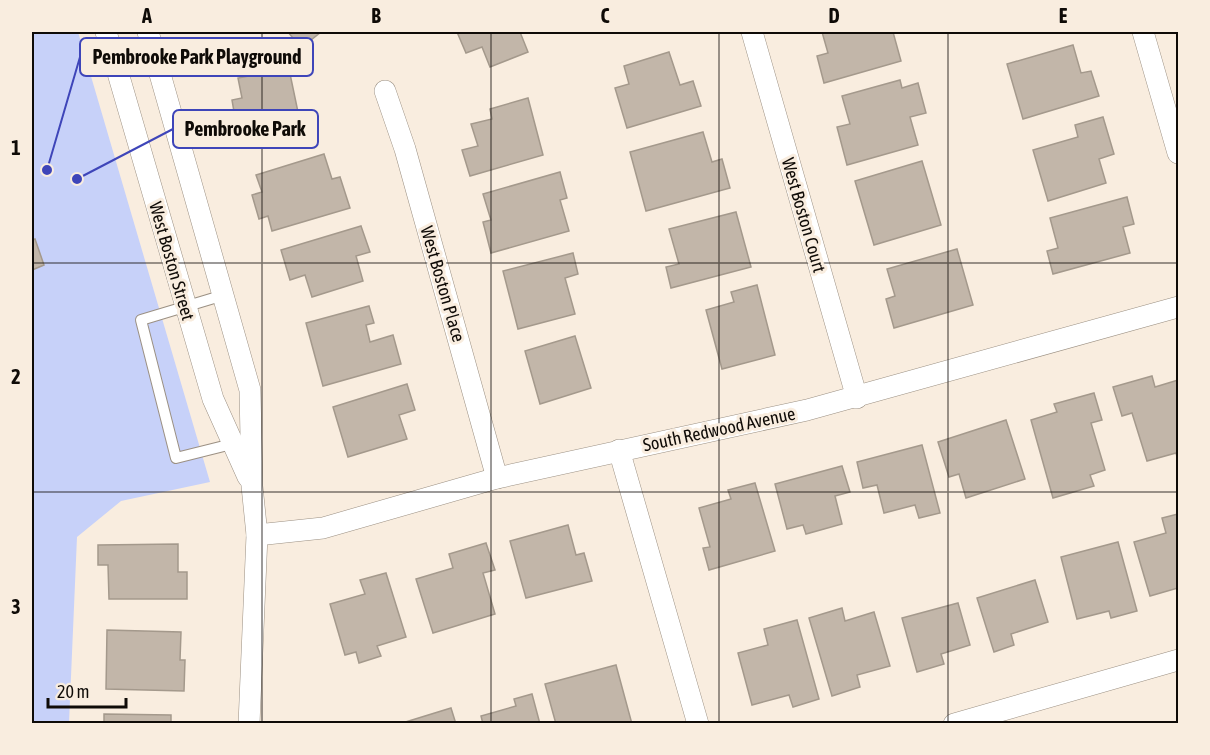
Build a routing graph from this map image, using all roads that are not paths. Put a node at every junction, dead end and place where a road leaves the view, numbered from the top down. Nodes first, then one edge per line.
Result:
1 (106, 32) edge
2 (148, 32) edge
3 (752, 32) edge
4 (1143, 32) edge
5 (385, 91) dead end
6 (1179, 153) edge
7 (224, 295) junction
8 (184, 307) junction
9 (1179, 307) edge
10 (857, 398) junction
11 (242, 441) junction
12 (619, 450) junction
13 (497, 478) junction
14 (257, 535) junction
15 (1179, 660) edge
16 (249, 723) edge
17 (698, 723) edge
18 (954, 723) edge

1 - 8 street, West Boston Street
2 - 7 street, West Boston Street
3 - 10 street, West Boston Court
4 - 6 street
5 - 13 street, West Boston Place
7 - 8 lane
7 - 11 street, West Boston Street
8 - 11 street, West Boston Street
8 - 11 lane
9 - 10 street, South Redwood Avenue
10 - 12 street, South Redwood Avenue
11 - 14 street, West Boston Street
12 - 13 street, South Redwood Avenue
12 - 17 street
13 - 14 street, South Redwood Avenue
14 - 16 street, West Boston Street
15 - 18 street

